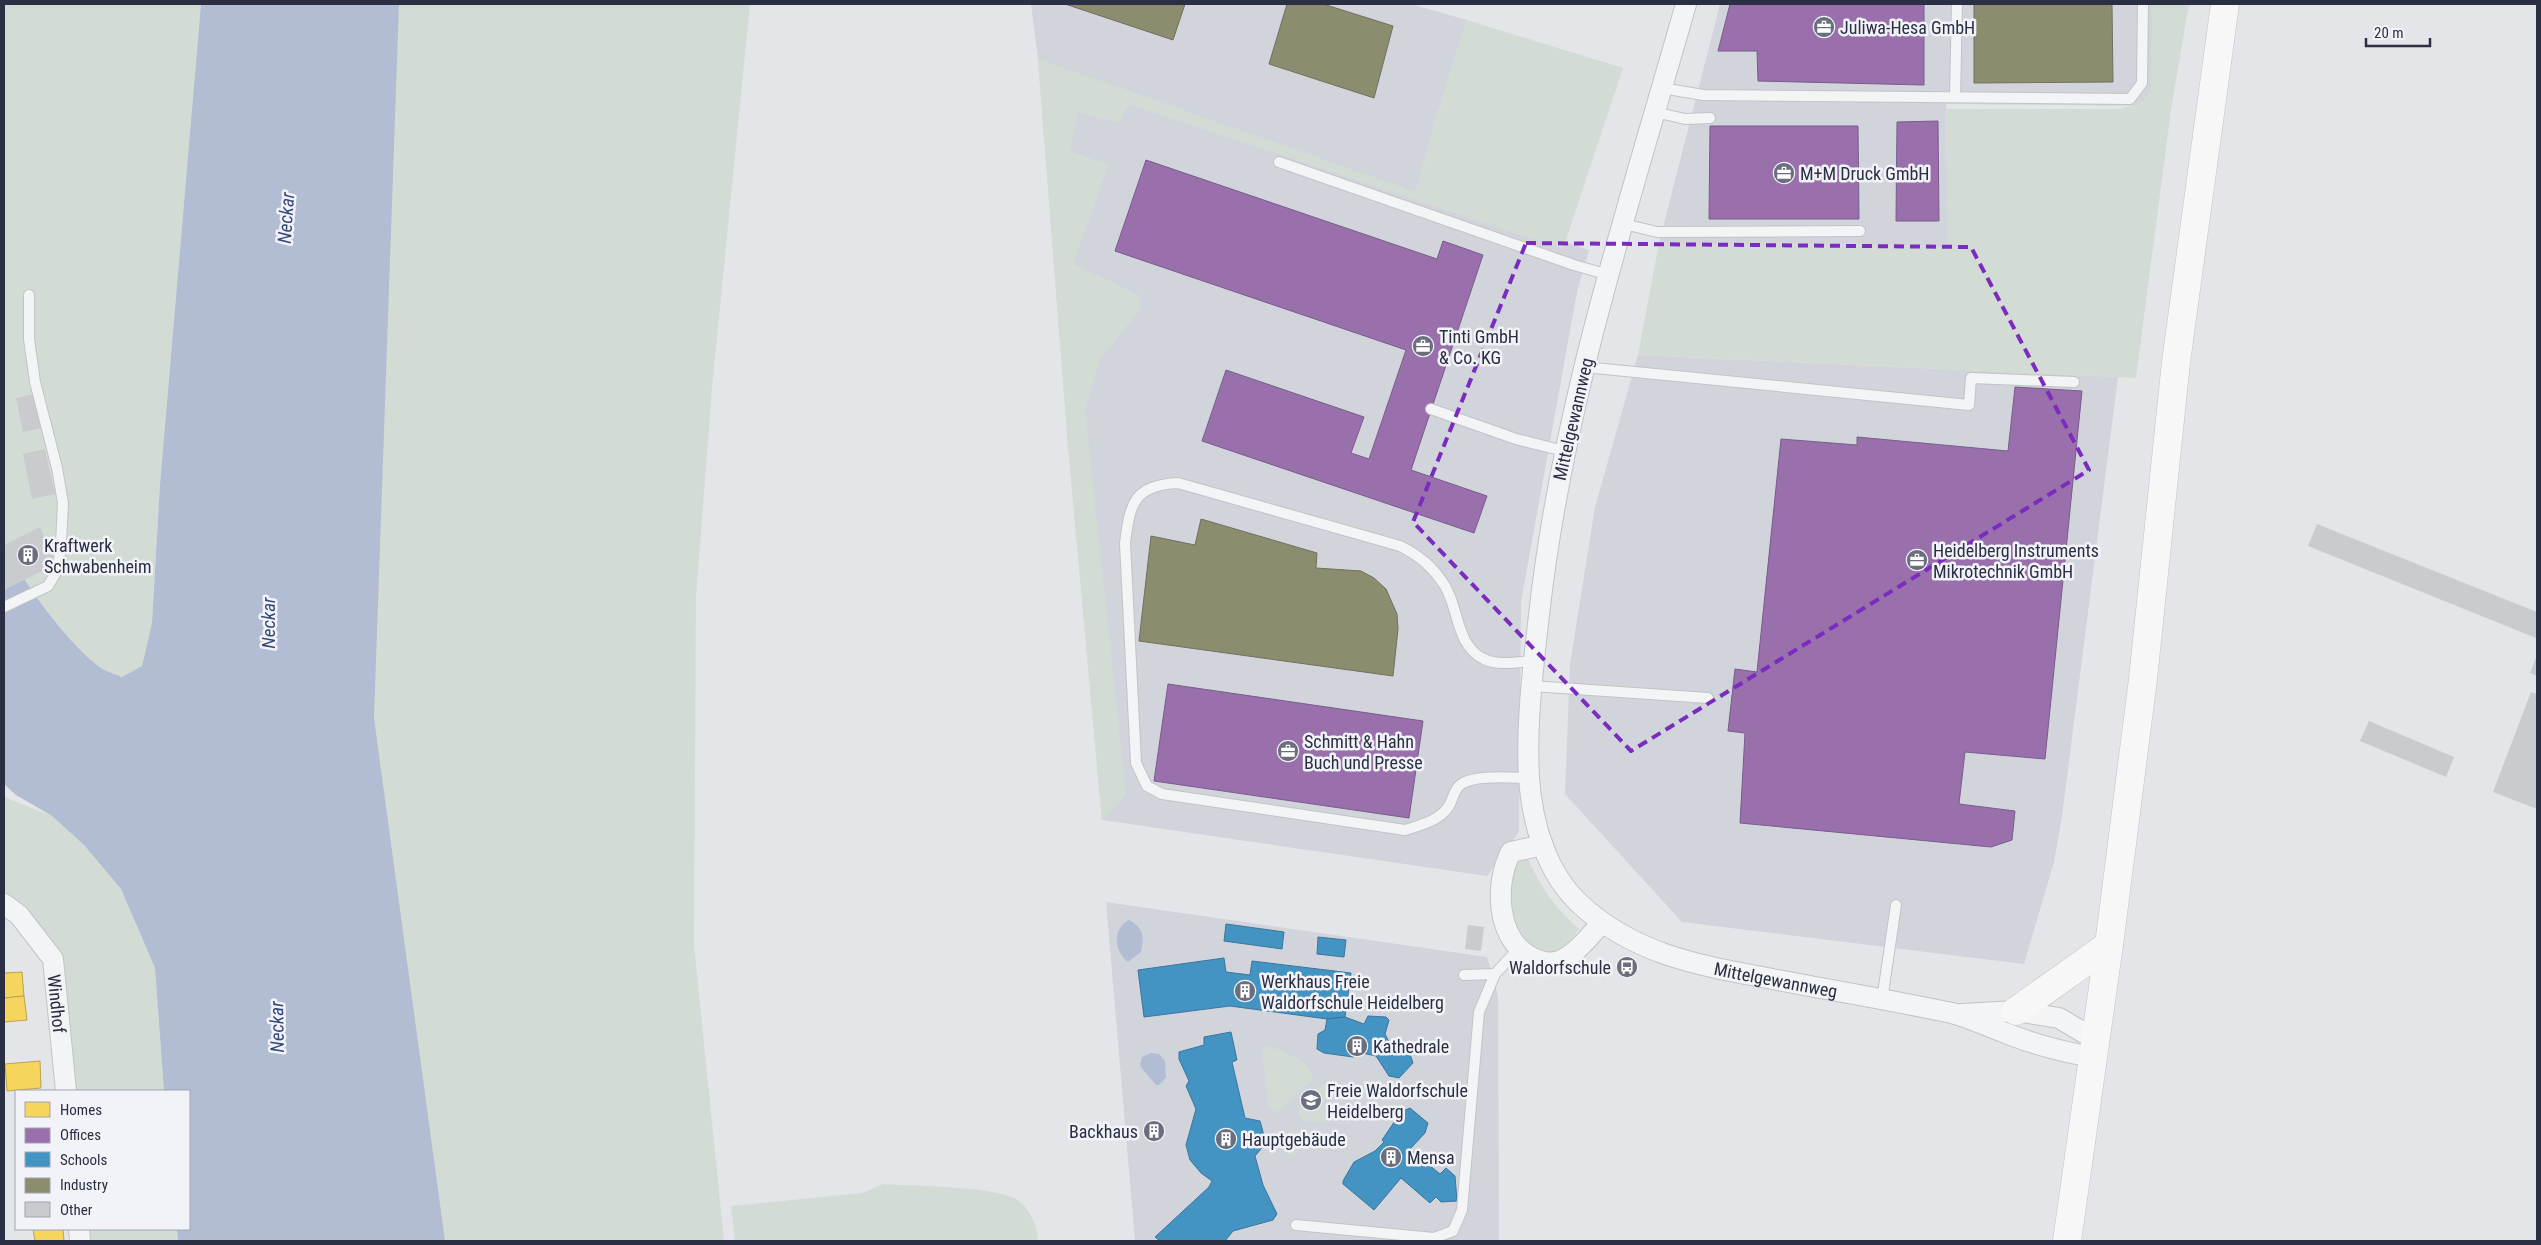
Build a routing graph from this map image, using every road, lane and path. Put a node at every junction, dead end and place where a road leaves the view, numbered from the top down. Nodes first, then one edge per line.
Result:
1 (1686, 4) edge
2 (1957, 4) edge
3 (2142, 4) edge
4 (2224, 4) edge
5 (2237, 4) edge
6 (2220, 52) junction
7 (1662, 88) junction
8 (1955, 97) junction
9 (1655, 112) junction
10 (1710, 118) dead end
11 (1279, 162) dead end
12 (1624, 224) junction
13 (1860, 231) dead end
14 (1609, 275) junction
15 (29, 296) dead end
16 (1584, 367) junction
17 (2074, 382) dead end
18 (1431, 409) dead end
19 (1564, 451) junction
20 (4, 607) edge
21 (1533, 661) junction
22 (1532, 686) junction
23 (1708, 698) dead end
24 (1530, 778) junction
25 (1543, 846) junction
26 (4, 904) edge
27 (1896, 905) dead end
28 (1602, 923) junction
29 (2109, 945) junction
30 (1519, 948) junction
31 (1495, 974) junction
32 (1464, 975) dead end
33 (1882, 1000) junction
34 (2016, 1011) junction
35 (1958, 1014) junction
36 (2095, 1048) junction
37 (66, 1090) edge
38 (1296, 1225) dead end
39 (2067, 1241) edge

1 - 7 street, Mittelgewannweg
2 - 8 lane
3 - 8 lane
4 - 6 main road
5 - 6 main road
6 - 29 main road
7 - 8 lane
7 - 9 street, Mittelgewannweg
9 - 10 lane
9 - 12 street, Mittelgewannweg
11 - 14 lane
12 - 13 lane
12 - 14 street, Mittelgewannweg
14 - 16 street, Mittelgewannweg
15 - 20 lane
16 - 17 lane
16 - 19 street, Mittelgewannweg
18 - 19 lane
19 - 21 street, Mittelgewannweg
21 - 22 street, Mittelgewannweg
21 - 24 lane
22 - 23 lane
22 - 24 street, Mittelgewannweg
24 - 25 street, Mittelgewannweg
25 - 28 street, Mittelgewannweg
25 - 30 street
26 - 37 street, Windhof
27 - 33 lane
28 - 30 street
28 - 33 street, Mittelgewannweg
29 - 34 main road
29 - 36 main road
30 - 31 lane
31 - 32 lane
31 - 38 lane
33 - 35 street, Mittelgewannweg
34 - 35 street, Mittelgewannweg
34 - 36 street, Mittelgewannweg
35 - 36 street, Mittelgewannweg
36 - 39 main road

